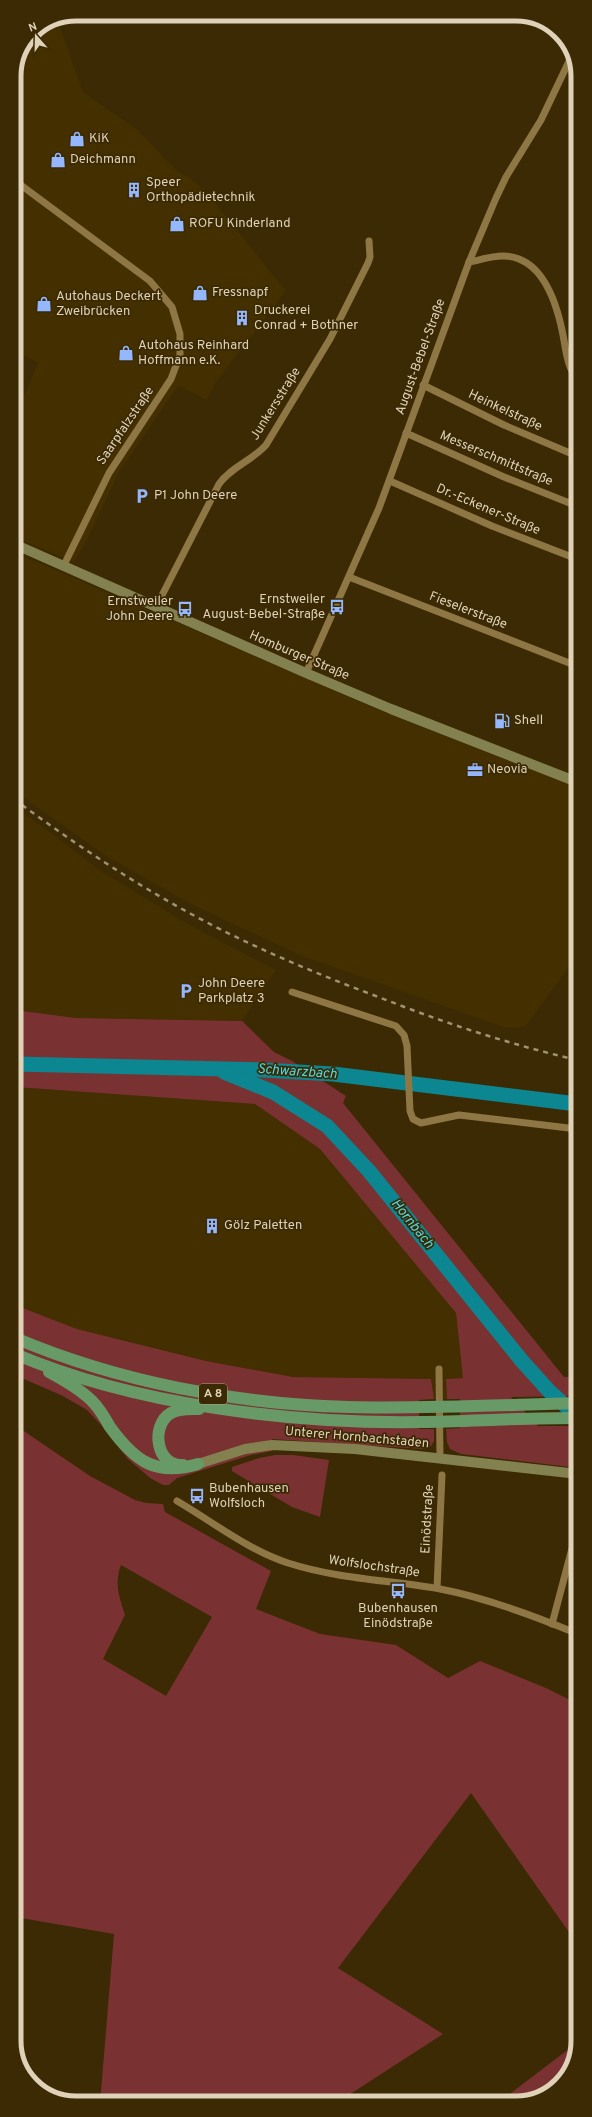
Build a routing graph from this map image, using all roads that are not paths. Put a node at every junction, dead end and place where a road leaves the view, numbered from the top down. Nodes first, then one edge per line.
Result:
1 (569, 61) edge
2 (21, 185) edge
3 (369, 240) dead end
4 (469, 262) junction
5 (571, 366) edge
6 (423, 385) junction
7 (406, 433) junction
8 (571, 453) edge
9 (390, 480) junction
10 (571, 504) edge
11 (21, 547) edge
12 (571, 558) edge
13 (64, 565) junction
14 (349, 577) junction
15 (156, 607) junction
16 (571, 664) edge
17 (306, 673) junction
18 (571, 780) edge
19 (292, 992) dead end
20 (571, 1128) edge
21 (21, 1340) edge
22 (21, 1357) edge
23 (21, 1357) edge
24 (439, 1369) dead end
25 (571, 1403) edge
26 (226, 1409) junction
27 (571, 1418) edge
28 (440, 1458) junction
29 (198, 1464) junction
30 (571, 1473) edge
31 (442, 1475) dead end
32 (177, 1501) dead end
33 (571, 1552) edge
34 (437, 1588) junction
35 (552, 1624) junction
36 (571, 1631) edge

1 - 4 street, August-Bebel-Straße
2 - 13 street, Saarpfalzstraße
3 - 15 street, Junkersstraße
4 - 5 street
4 - 6 street, August-Bebel-Straße
6 - 7 street, August-Bebel-Straße
6 - 8 street, Heinkelstraße
7 - 9 street, August-Bebel-Straße
7 - 10 street, Messerschmittstraße
9 - 12 street, Dr.-Eckener-Straße
9 - 14 street, August-Bebel-Straße
11 - 13 main road, Homburger Straße
13 - 15 main road, Homburger Straße
14 - 16 street, Fieselerstraße
14 - 17 street, August-Bebel-Straße
15 - 17 main road, Homburger Straße
17 - 18 main road, Homburger Straße
19 - 20 street
21 - 25 highway, A 8
22 - 26 highway, A 8
23 - 29 highway
24 - 28 street, Unterer Hornbachstaden
26 - 27 highway, A 8
26 - 29 highway
28 - 29 main road, Unterer Hornbachstaden
28 - 30 main road, Unterer Hornbachstaden
31 - 34 street, Einödstraße
32 - 34 street, Wolfslochstraße
33 - 35 street
34 - 35 street, Wolfslochstraße
35 - 36 street, Wolfslochstraße

